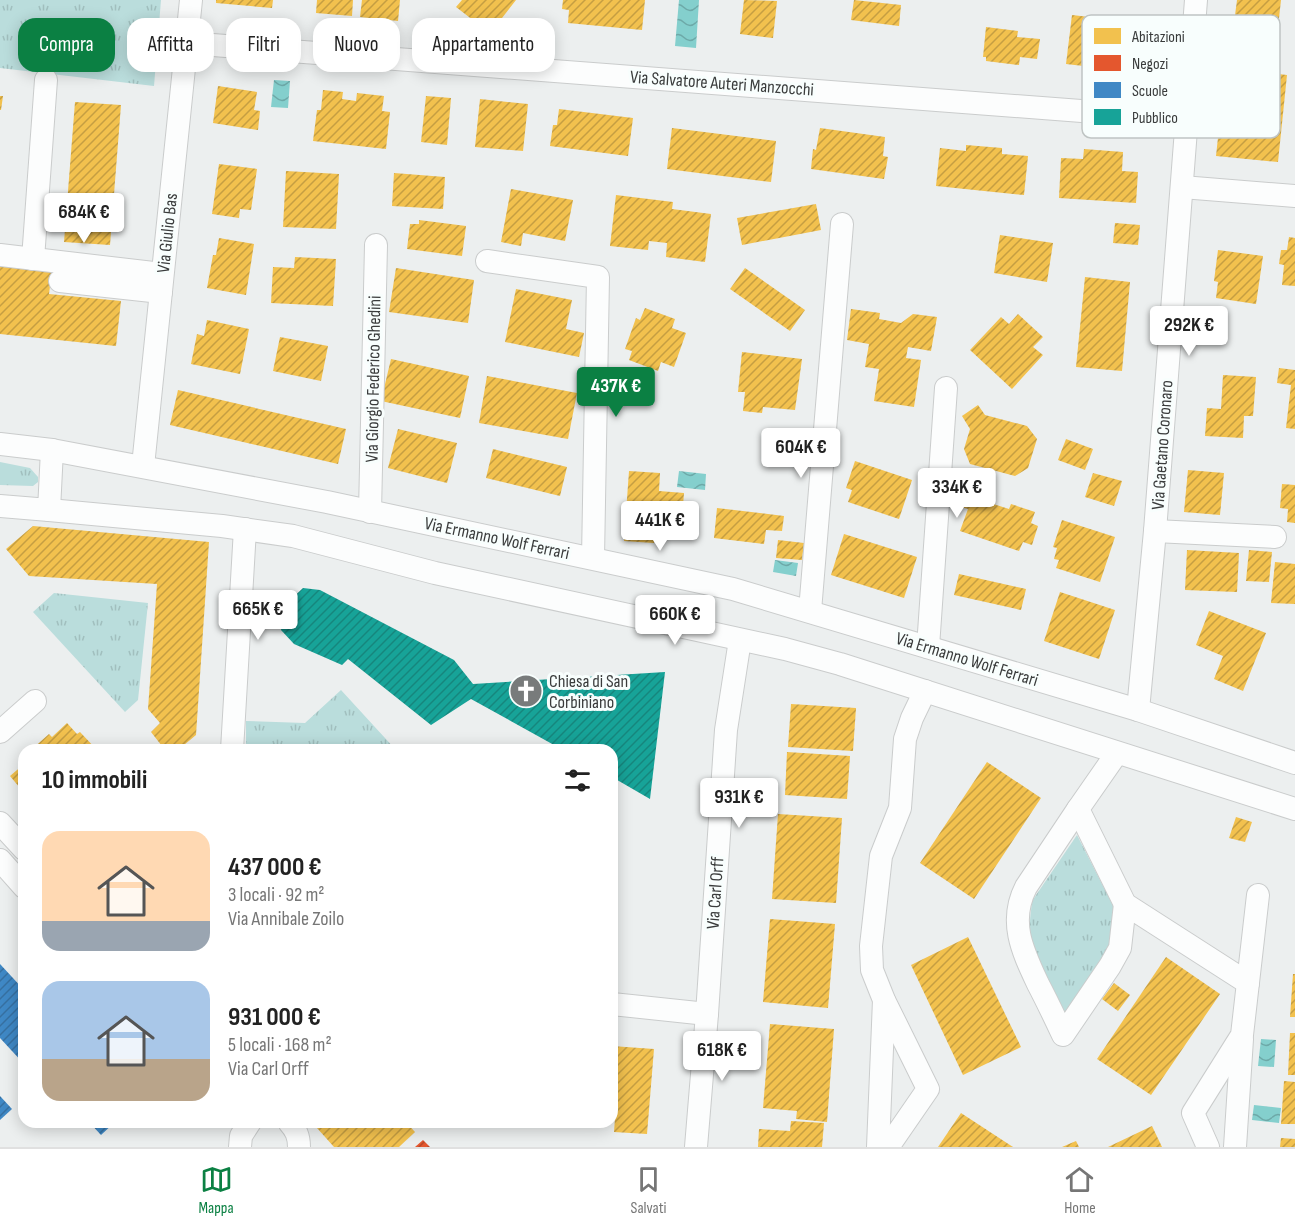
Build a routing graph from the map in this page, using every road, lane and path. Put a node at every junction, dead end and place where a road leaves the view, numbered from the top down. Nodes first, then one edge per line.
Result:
1 (191, 0) edge
2 (1196, 0) edge
3 (1195, 15) edge
4 (189, 18) edge
5 (214, 45) edge
6 (183, 72) edge
7 (46, 80) dead end
8 (1082, 111) edge
9 (1185, 138) edge
10 (1182, 187) junction
11 (1295, 196) edge
12 (842, 224) dead end
13 (376, 245) dead end
14 (0, 255) edge
15 (33, 259) junction
16 (487, 261) dead end
17 (60, 281) dead end
18 (161, 283) junction
19 (946, 388) dead end
20 (0, 444) edge
21 (52, 450) junction
22 (143, 466) junction
23 (0, 506) edge
24 (49, 510) junction
25 (370, 512) junction
26 (244, 529) junction
27 (1155, 531) junction
28 (1275, 537) dead end
29 (593, 558) junction
30 (810, 611) junction
31 (740, 640) junction
32 (928, 647) junction
33 (925, 691) junction
34 (35, 701) dead end
35 (1138, 710) junction
36 (0, 732) edge
37 (232, 744) edge
38 (1117, 753) junction
39 (1295, 763) edge
40 (1078, 809) junction
41 (1295, 809) edge
42 (0, 823) edge
43 (18, 842) edge
44 (0, 860) edge
45 (18, 880) edge
46 (1258, 895) dead end
47 (1125, 904) junction
48 (1248, 982) junction
49 (884, 1000) junction
50 (618, 1005) edge
51 (707, 1014) junction
52 (1242, 1035) junction
53 (696, 1147) edge
54 (878, 1147) edge
55 (888, 1147) edge
56 (1208, 1147) edge
57 (1235, 1147) edge

1 - 4 street, Via Giulio Bas
2 - 3 street, Via Gaetano Coronaro
5 - 8 street, Via Salvatore Auteri Manzocchi
6 - 18 street, Via Giulio Bas
7 - 15 street
9 - 10 street, Via Gaetano Coronaro
10 - 11 street
10 - 27 street, Via Gaetano Coronaro
12 - 30 street
13 - 25 street, Via Giorgio Federico Ghedini
14 - 15 street
15 - 18 street
16 - 29 street
17 - 18 street
18 - 22 street, Via Giulio Bas
19 - 32 street
20 - 21 street, Via Ermanno Wolf Ferrari
21 - 22 street, Via Ermanno Wolf Ferrari
21 - 24 street
22 - 25 street, Via Ermanno Wolf Ferrari
23 - 24 street
24 - 26 street
25 - 29 street, Via Ermanno Wolf Ferrari
26 - 31 street
26 - 37 street
27 - 28 street
27 - 35 street, Via Gaetano Coronaro
29 - 30 street, Via Ermanno Wolf Ferrari
30 - 32 street, Via Ermanno Wolf Ferrari
31 - 33 street
31 - 51 street, Via Carl Orff
32 - 35 street, Via Ermanno Wolf Ferrari
33 - 38 street
33 - 49 street
34 - 36 street
35 - 39 street, Via Ermanno Wolf Ferrari
38 - 40 street
38 - 41 street
40 - 47 street
40 - 47 street
42 - 43 street
44 - 45 street
46 - 48 street
47 - 48 street
48 - 52 street
49 - 54 street
49 - 55 street
50 - 51 street
51 - 53 street, Via Carl Orff
52 - 56 street
52 - 57 street

